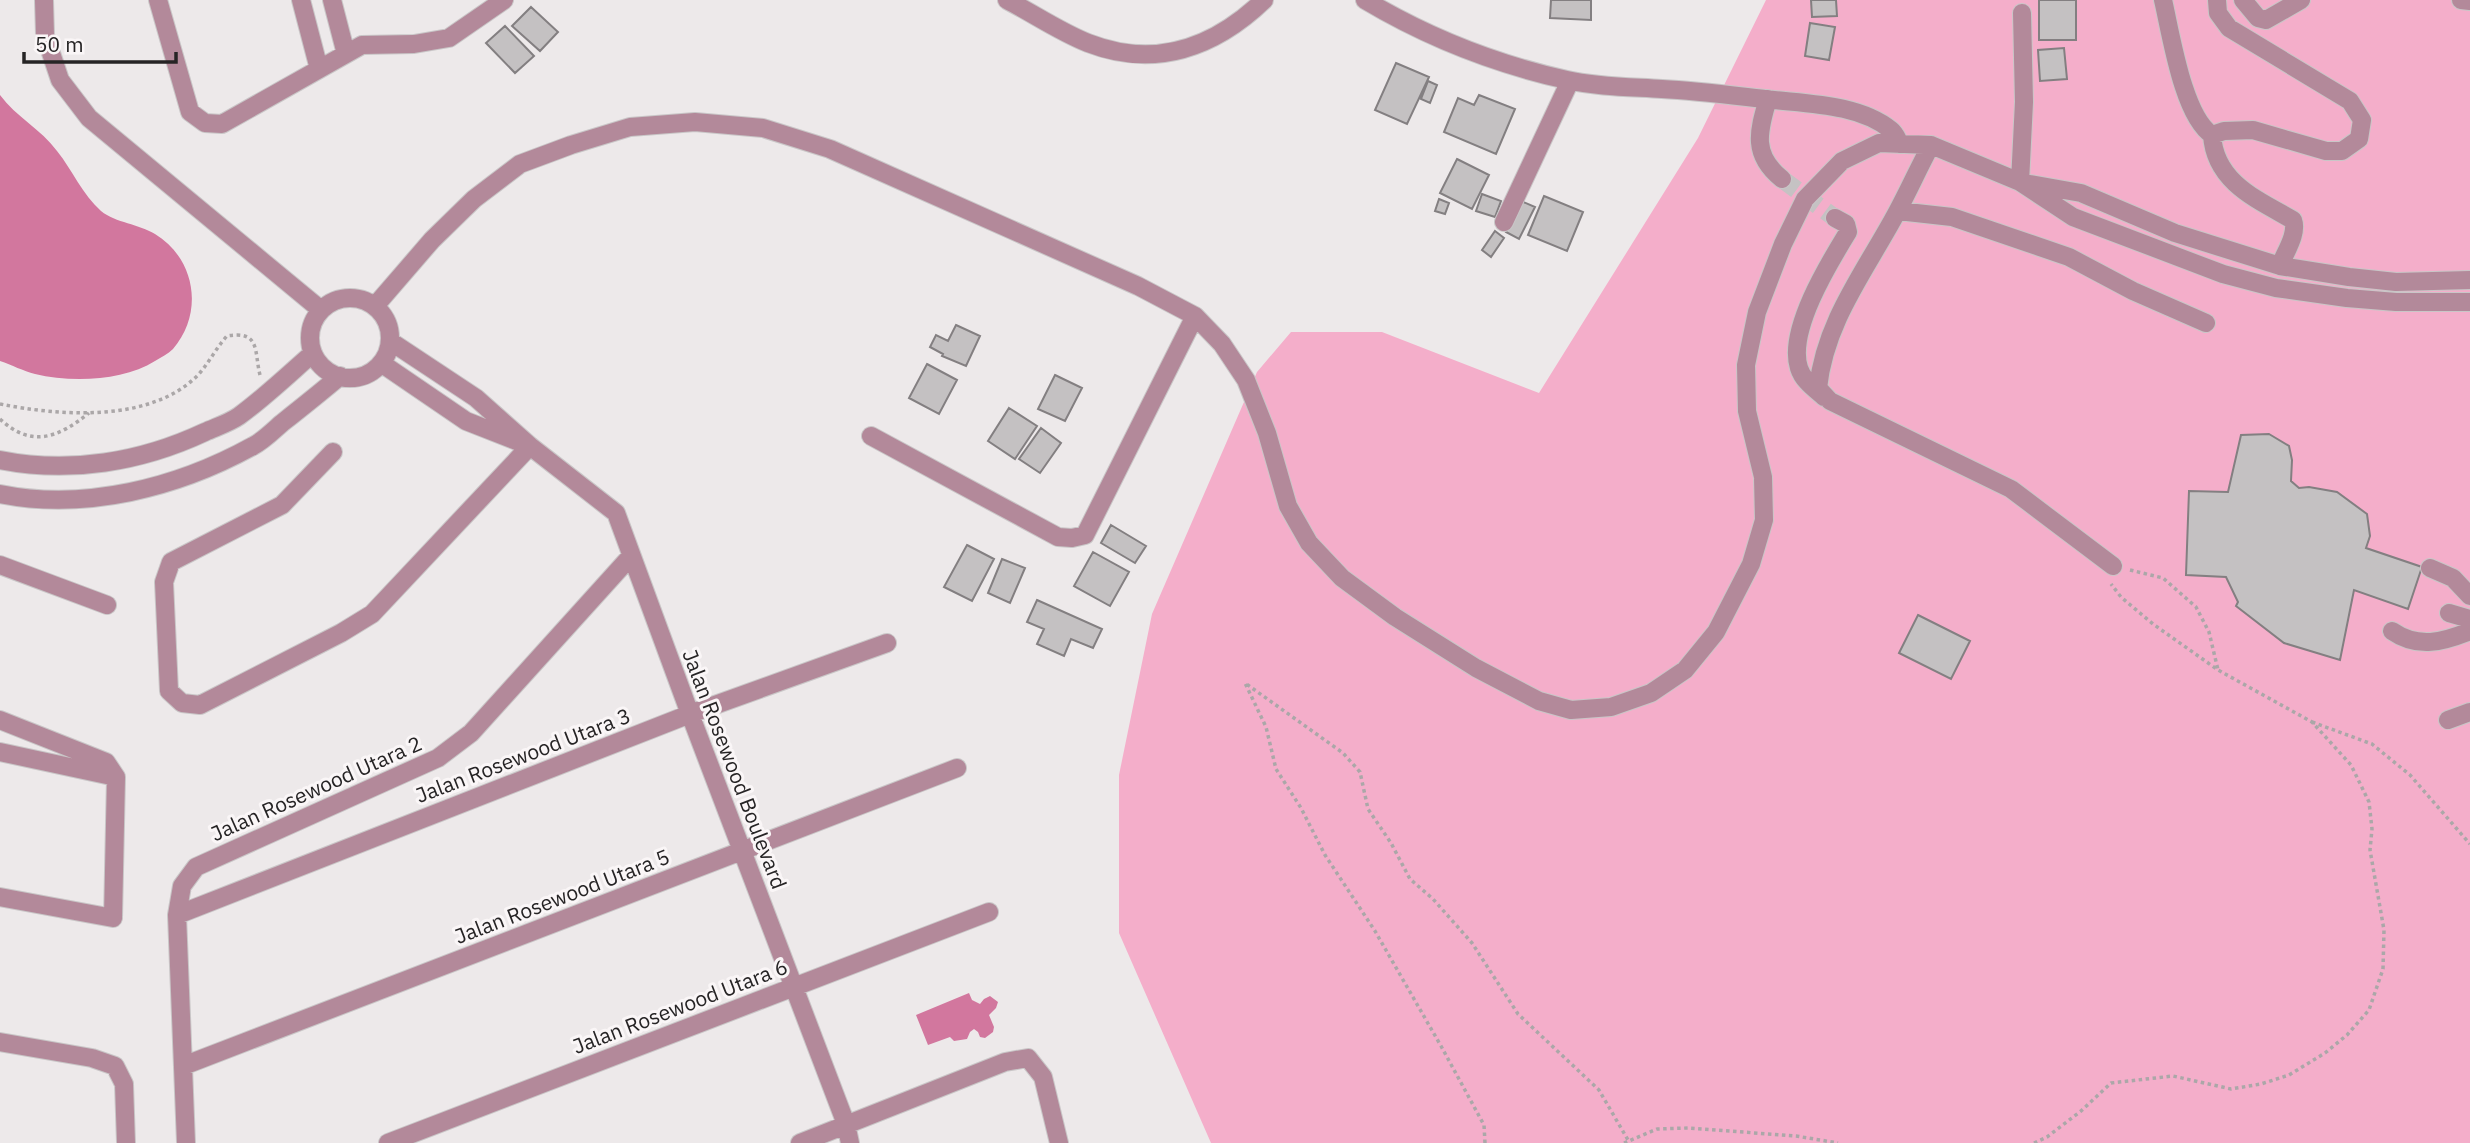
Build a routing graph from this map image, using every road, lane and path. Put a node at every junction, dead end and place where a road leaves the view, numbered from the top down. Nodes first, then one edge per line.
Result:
1 (44, 0) edge
2 (158, 0) edge
3 (301, 0) edge
4 (332, 0) edge
5 (504, 0) edge
6 (1007, 0) edge
7 (1264, 0) edge
8 (1364, 0) edge
9 (2163, 0) edge
10 (2217, 0) edge
11 (2243, 0) edge
12 (2301, 0) edge
13 (2461, 0) edge
14 (2470, 1) edge
15 (2022, 13) dead end
16 (346, 54) junction
17 (319, 69) junction
18 (1570, 81) junction
19 (1768, 99) junction
20 (2212, 135) junction
21 (1900, 144) junction
22 (1931, 145) junction
23 (1782, 179) tunnel mouth
24 (2020, 182) junction
25 (1898, 211) junction
26 (1835, 218) tunnel mouth
27 (1504, 222) dead end
28 (2280, 266) junction
29 (2470, 280) edge
30 (2424, 282) junction
31 (2470, 302) edge
32 (2424, 303) junction
33 (375, 306) junction
34 (321, 310) junction
35 (1195, 316) junction
36 (2206, 323) dead end
37 (390, 341) junction
38 (313, 353) junction
39 (381, 363) junction
40 (340, 376) junction
41 (270, 390) junction
42 (1830, 401) junction
43 (0, 404) edge
44 (90, 412) junction
45 (0, 419) edge
46 (871, 436) dead end
47 (530, 446) junction
48 (333, 453) dead end
49 (0, 460) edge
50 (0, 494) edge
51 (631, 556) junction
52 (0, 565) edge
53 (2113, 566) junction
54 (2430, 568) dead end
55 (2470, 596) edge
56 (107, 605) dead end
57 (2449, 613) dead end
58 (2470, 619) edge
59 (2392, 631) dead end
60 (2470, 631) edge
61 (887, 643) dead end
62 (2218, 670) junction
63 (2470, 712) edge
64 (690, 714) junction
65 (0, 720) edge
66 (2448, 720) dead end
67 (2312, 722) junction
68 (0, 752) edge
69 (957, 768) dead end
70 (116, 777) junction
71 (2470, 844) edge
72 (741, 851) junction
73 (0, 897) edge
74 (989, 912) dead end
75 (177, 915) junction
76 (793, 987) junction
77 (0, 1042) edge
78 (183, 1066) junction
79 (846, 1124) junction
80 (1626, 1141) edge
81 (126, 1143) edge
82 (186, 1143) edge
83 (388, 1143) edge
84 (800, 1143) edge
85 (850, 1143) edge
86 (1059, 1143) edge
87 (1485, 1143) edge
88 (1838, 1143) edge
89 (2034, 1143) edge

1 - 34 street
2 - 17 street
3 - 17 street
4 - 16 street
5 - 16 street
6 - 7 street
8 - 18 street
9 - 20 street
10 - 20 street
11 - 12 street
13 - 14 street
15 - 24 street
16 - 17 street
18 - 19 street
18 - 27 street
19 - 21 street
19 - 23 street
20 - 28 street
21 - 22 street
21 - 35 street
22 - 24 street
22 - 25 street
24 - 28 street
24 - 32 street
25 - 36 street
25 - 42 street
26 - 42 street
28 - 30 street
29 - 30 street
30 - 32 street
31 - 32 street
33 - 34 street
33 - 35 street
33 - 37 street
34 - 38 street
35 - 46 street
37 - 39 street
37 - 47 street, Jalan Rosewood Boulevard
38 - 40 street
38 - 41 street
39 - 40 street
39 - 47 street, Jalan Rosewood Boulevard
40 - 50 street
41 - 44 path
41 - 49 street
42 - 53 street
43 - 44 path
44 - 45 path
47 - 48 street
47 - 51 street, Jalan Rosewood Boulevard
51 - 64 street, Jalan Rosewood Boulevard
51 - 75 street, Jalan Rosewood Utara 2
52 - 56 street
53 - 62 path
53 - 62 path
54 - 55 street
57 - 58 street
59 - 60 street
61 - 64 street, Jalan Rosewood Utara 3
62 - 67 path
63 - 66 street
64 - 72 street, Jalan Rosewood Boulevard
64 - 75 street, Jalan Rosewood Utara 3
65 - 70 street
67 - 71 path
67 - 89 path
68 - 70 street
69 - 72 street, Jalan Rosewood Utara 5
70 - 73 street
72 - 76 street, Jalan Rosewood Boulevard
72 - 78 street, Jalan Rosewood Utara 5
74 - 76 street, Jalan Rosewood Utara 6
75 - 78 street, Jalan Rosewood Utara 2
76 - 79 street, Jalan Rosewood Boulevard
76 - 83 street, Jalan Rosewood Utara 6
77 - 81 street
78 - 82 street, Jalan Rosewood Utara 2
79 - 84 street
79 - 85 street, Jalan Rosewood Boulevard
79 - 86 street
80 - 87 path
80 - 88 path

